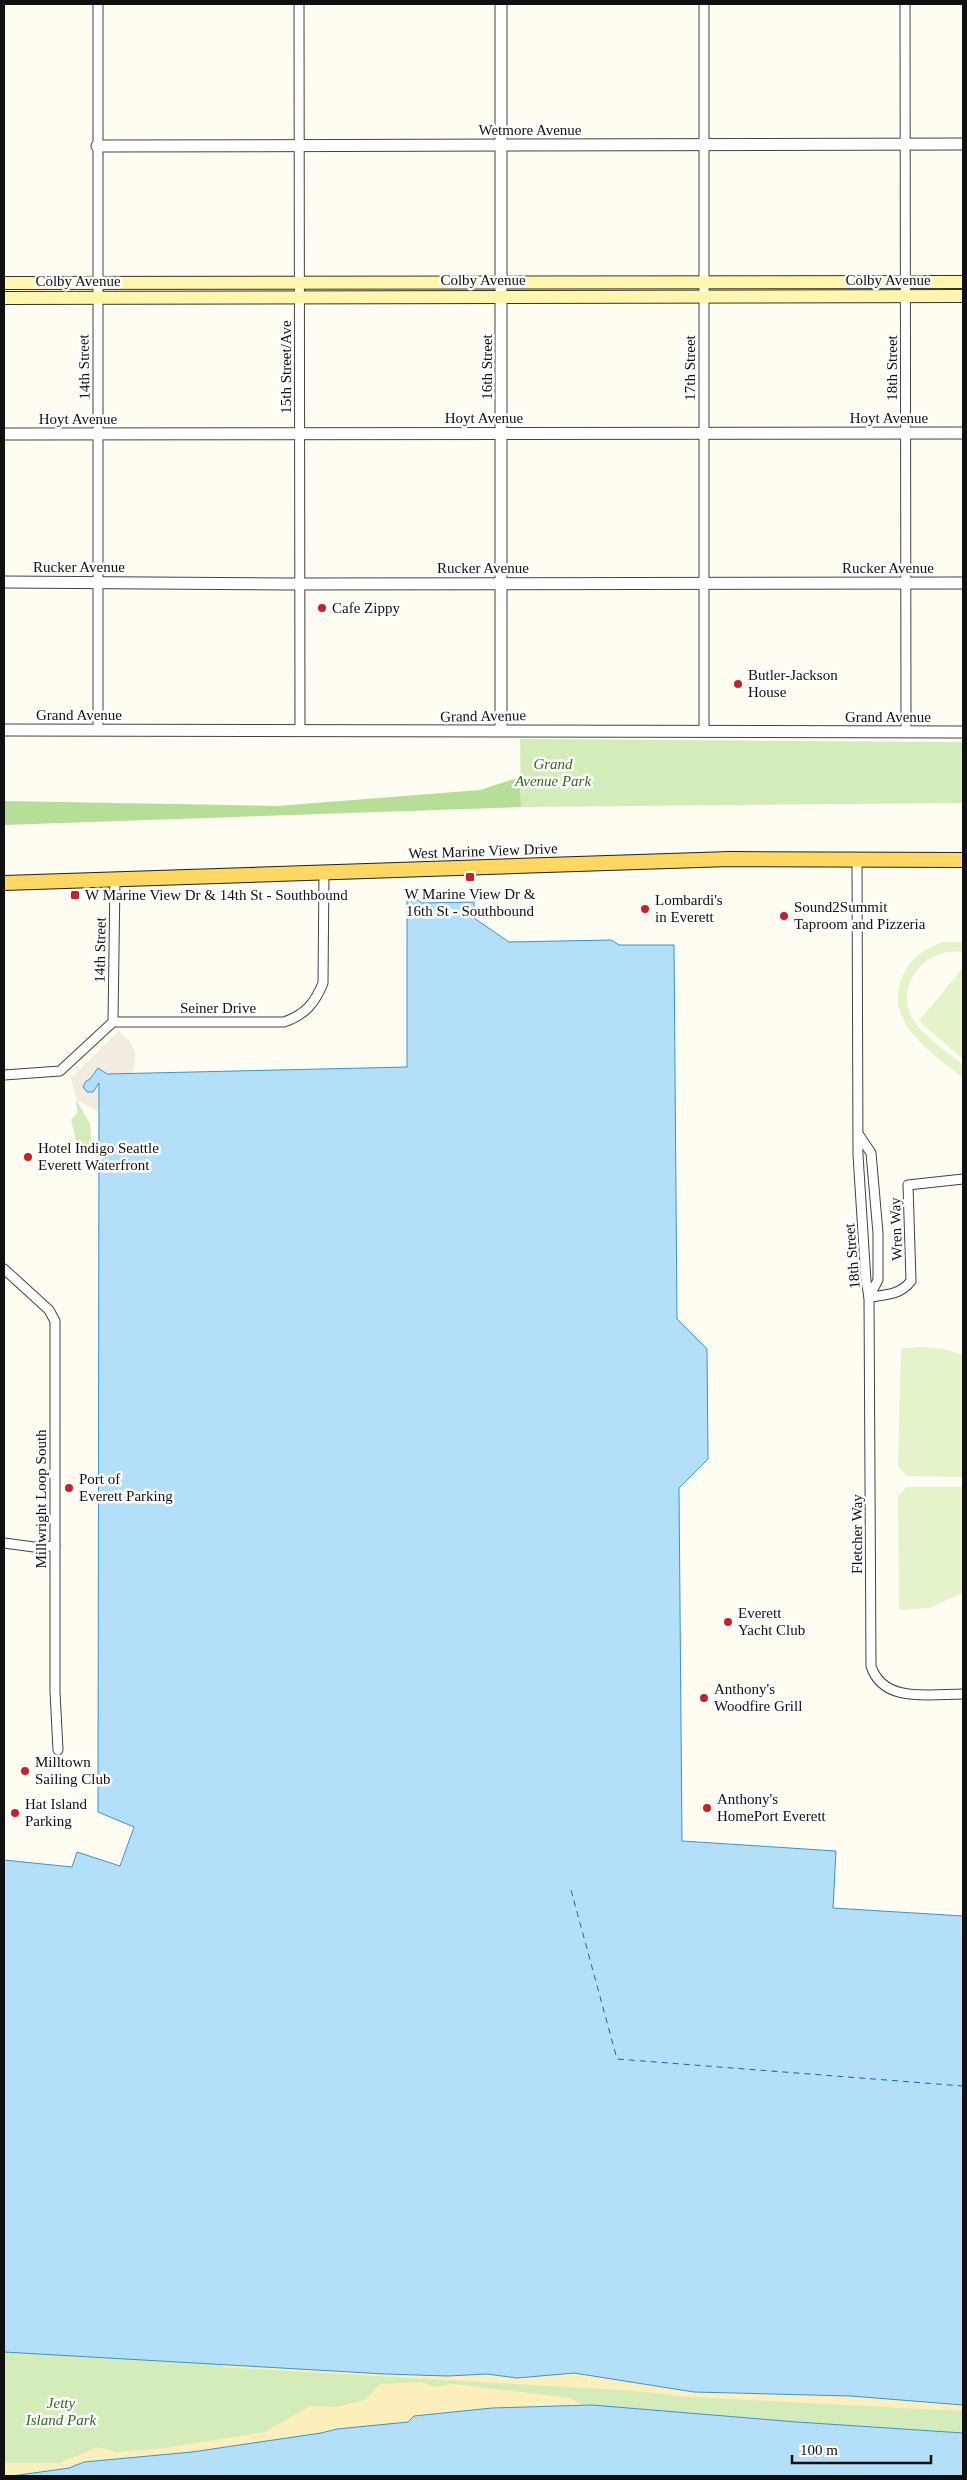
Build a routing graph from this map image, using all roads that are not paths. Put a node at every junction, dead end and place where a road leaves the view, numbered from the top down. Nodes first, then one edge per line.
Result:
1 (98, 4) edge
2 (299, 4) edge
3 (501, 4) edge
4 (704, 4) edge
5 (906, 4) edge
6 (299, 144) junction
7 (906, 144) junction
8 (963, 144) edge
9 (501, 145) junction
10 (704, 145) junction
11 (97, 146) junction
12 (299, 282) junction
13 (502, 282) junction
14 (704, 282) junction
15 (906, 282) junction
16 (963, 282) edge
17 (4, 283) edge
18 (97, 283) junction
19 (704, 296) junction
20 (906, 296) junction
21 (963, 296) edge
22 (299, 297) junction
23 (502, 297) junction
24 (4, 298) edge
25 (97, 298) junction
26 (502, 433) junction
27 (906, 433) junction
28 (963, 433) edge
29 (4, 434) edge
30 (98, 434) junction
31 (299, 434) junction
32 (704, 434) junction
33 (4, 582) edge
34 (99, 583) junction
35 (501, 583) junction
36 (704, 583) junction
37 (905, 583) junction
38 (963, 583) edge
39 (300, 584) junction
40 (4, 730) edge
41 (98, 730) junction
42 (501, 730) junction
43 (300, 731) junction
44 (704, 732) junction
45 (906, 732) junction
46 (963, 732) edge
47 (857, 859) junction
48 (963, 860) edge
49 (324, 872) junction
50 (115, 879) junction
51 (4, 883) edge
52 (113, 1022) junction
53 (4, 1075) edge
54 (859, 1135) junction
55 (963, 1179) edge
56 (4, 1269) edge
57 (869, 1297) junction
58 (4, 1543) edge
59 (55, 1546) junction
60 (963, 1694) edge
61 (58, 1750) dead end

1 - 11 street, 14th Street
2 - 6 street, 15th Street/Ave
3 - 9 street, 16th Street
4 - 10 street, 17th Street
5 - 7 street, 18th Street
6 - 9 street, Wetmore Avenue
6 - 11 street, Wetmore Avenue
6 - 12 street, 15th Street/Ave
7 - 8 street, Wetmore Avenue
7 - 10 street, Wetmore Avenue
7 - 15 street, 18th Street
9 - 10 street, Wetmore Avenue
9 - 13 street, 16th Street
10 - 14 street, 17th Street
11 - 18 street, 14th Street
12 - 13 main road, Colby Avenue
12 - 18 main road, Colby Avenue
12 - 22 street, 15th Street/Ave
13 - 14 main road, Colby Avenue
13 - 23 street, 16th Street
14 - 15 main road, Colby Avenue
14 - 19 street, 17th Street
15 - 16 main road, Colby Avenue
15 - 20 street, 18th Street
17 - 18 main road, Colby Avenue
18 - 25 street, 14th Street
19 - 20 main road, Colby Avenue
19 - 23 main road, Colby Avenue
19 - 32 street, 17th Street
20 - 21 main road, Colby Avenue
20 - 27 street, 18th Street
22 - 23 main road, Colby Avenue
22 - 25 main road, Colby Avenue
22 - 31 street, 15th Street/Ave
23 - 26 street, 16th Street
24 - 25 main road, Colby Avenue
25 - 30 street, 14th Street
26 - 31 street, Hoyt Avenue
26 - 32 street, Hoyt Avenue
26 - 35 street, 16th Street
27 - 28 street, Hoyt Avenue
27 - 32 street, Hoyt Avenue
27 - 37 street, 18th Street
29 - 30 street, Hoyt Avenue
30 - 31 street, Hoyt Avenue
30 - 34 street, 14th Street
31 - 39 street, 15th Street/Ave
32 - 36 street, 17th Street
33 - 34 street, Rucker Avenue
34 - 39 street, Rucker Avenue
34 - 41 street, 14th Street
35 - 36 street, Rucker Avenue
35 - 39 street, Rucker Avenue
35 - 42 street, 16th Street
36 - 37 street, Rucker Avenue
36 - 44 street, 17th Street
37 - 38 street, Rucker Avenue
37 - 45 street, 18th Street
39 - 43 street, 15th Street/Ave
40 - 41 street, Grand Avenue
41 - 43 street, Grand Avenue
42 - 43 street, Grand Avenue
42 - 44 street, Grand Avenue
44 - 45 street, Grand Avenue
45 - 46 street, Grand Avenue
47 - 48 main road, West Marine View Drive
47 - 49 main road, West Marine View Drive
47 - 54 street, 18th Street
49 - 50 main road, West Marine View Drive
49 - 52 street, Seiner Drive
50 - 51 main road, West Marine View Drive
50 - 52 street, 14th Street
52 - 53 street
54 - 57 street, 18th Street
54 - 57 street, 18th Street
55 - 57 street, Wren Way
56 - 59 street, Millwright Loop South
57 - 60 street, Fletcher Way
58 - 59 street
59 - 61 street, Millwright Loop South

